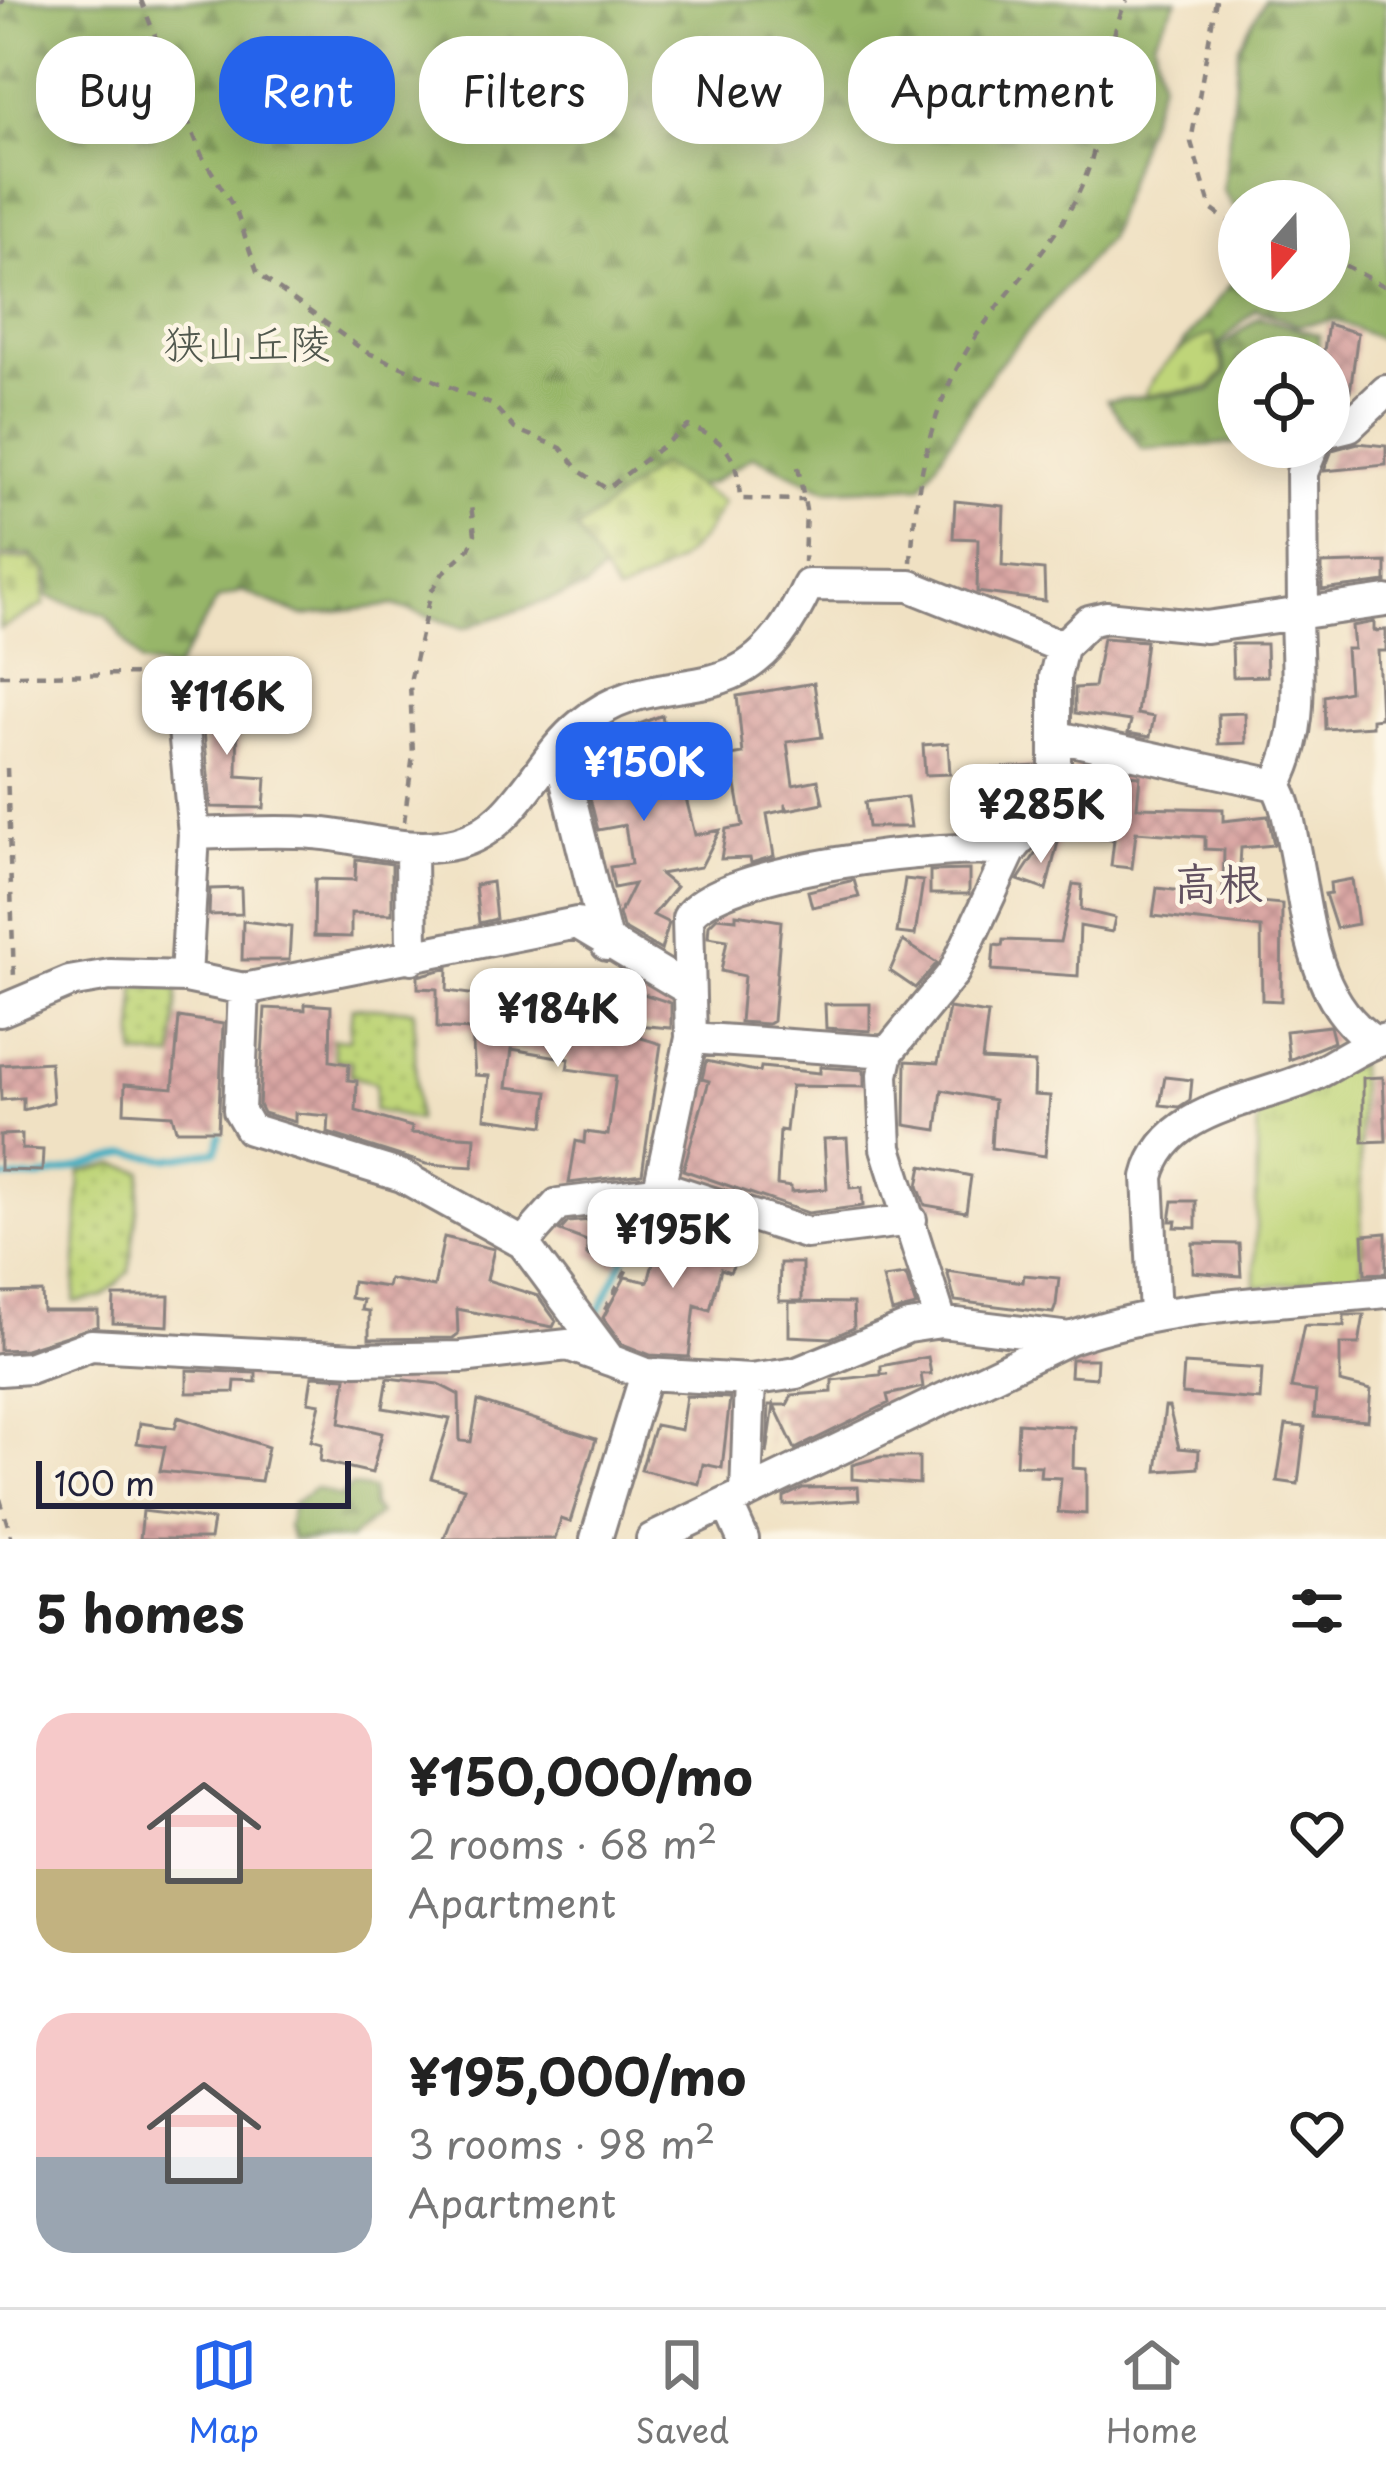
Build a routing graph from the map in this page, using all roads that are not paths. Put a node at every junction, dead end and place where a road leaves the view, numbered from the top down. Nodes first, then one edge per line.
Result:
1 (1386, 391) edge
2 (1350, 420) edge
3 (1304, 468) edge
4 (1386, 602) edge
5 (1299, 614) junction
6 (1062, 647) junction
7 (180, 686) road end
8 (1058, 737) junction
9 (559, 749) junction
10 (1276, 785) junction
11 (194, 834) junction
12 (405, 846) junction
13 (1010, 852) junction
14 (607, 945) junction
15 (412, 958) junction
16 (186, 977) junction
17 (686, 988) junction
18 (244, 989) junction
19 (8, 1008) edge
20 (691, 1038) junction
21 (1381, 1040) edge
22 (888, 1052) junction
23 (666, 1190) junction
24 (911, 1220) junction
25 (523, 1244) junction
26 (1386, 1292) edge
27 (1155, 1314) junction
28 (941, 1322) junction
29 (1070, 1338) junction
30 (610, 1360) junction
31 (0, 1370) edge
32 (646, 1374) junction
33 (750, 1380) junction
34 (736, 1498) junction
35 (596, 1539) edge
36 (652, 1539) edge
37 (743, 1539) edge

1 - 2 street
3 - 5 street
4 - 5 street
5 - 6 street
5 - 10 street
6 - 8 street
6 - 9 street
7 - 11 street
8 - 10 street
8 - 13 street
9 - 12 street
9 - 14 street
10 - 21 street
11 - 12 street
11 - 16 street
12 - 15 street
13 - 17 street
13 - 22 street
14 - 15 street
14 - 17 street
15 - 18 street
16 - 18 street
16 - 19 street
17 - 20 street
18 - 25 street
20 - 22 street
20 - 23 street
21 - 27 street
22 - 24 street
23 - 24 street
23 - 25 street
24 - 28 street
25 - 30 street
26 - 27 street
27 - 29 street
28 - 29 street
28 - 33 street
29 - 34 street
30 - 31 street
30 - 32 street
32 - 33 street
32 - 35 street
33 - 34 street
34 - 36 street
34 - 37 street

